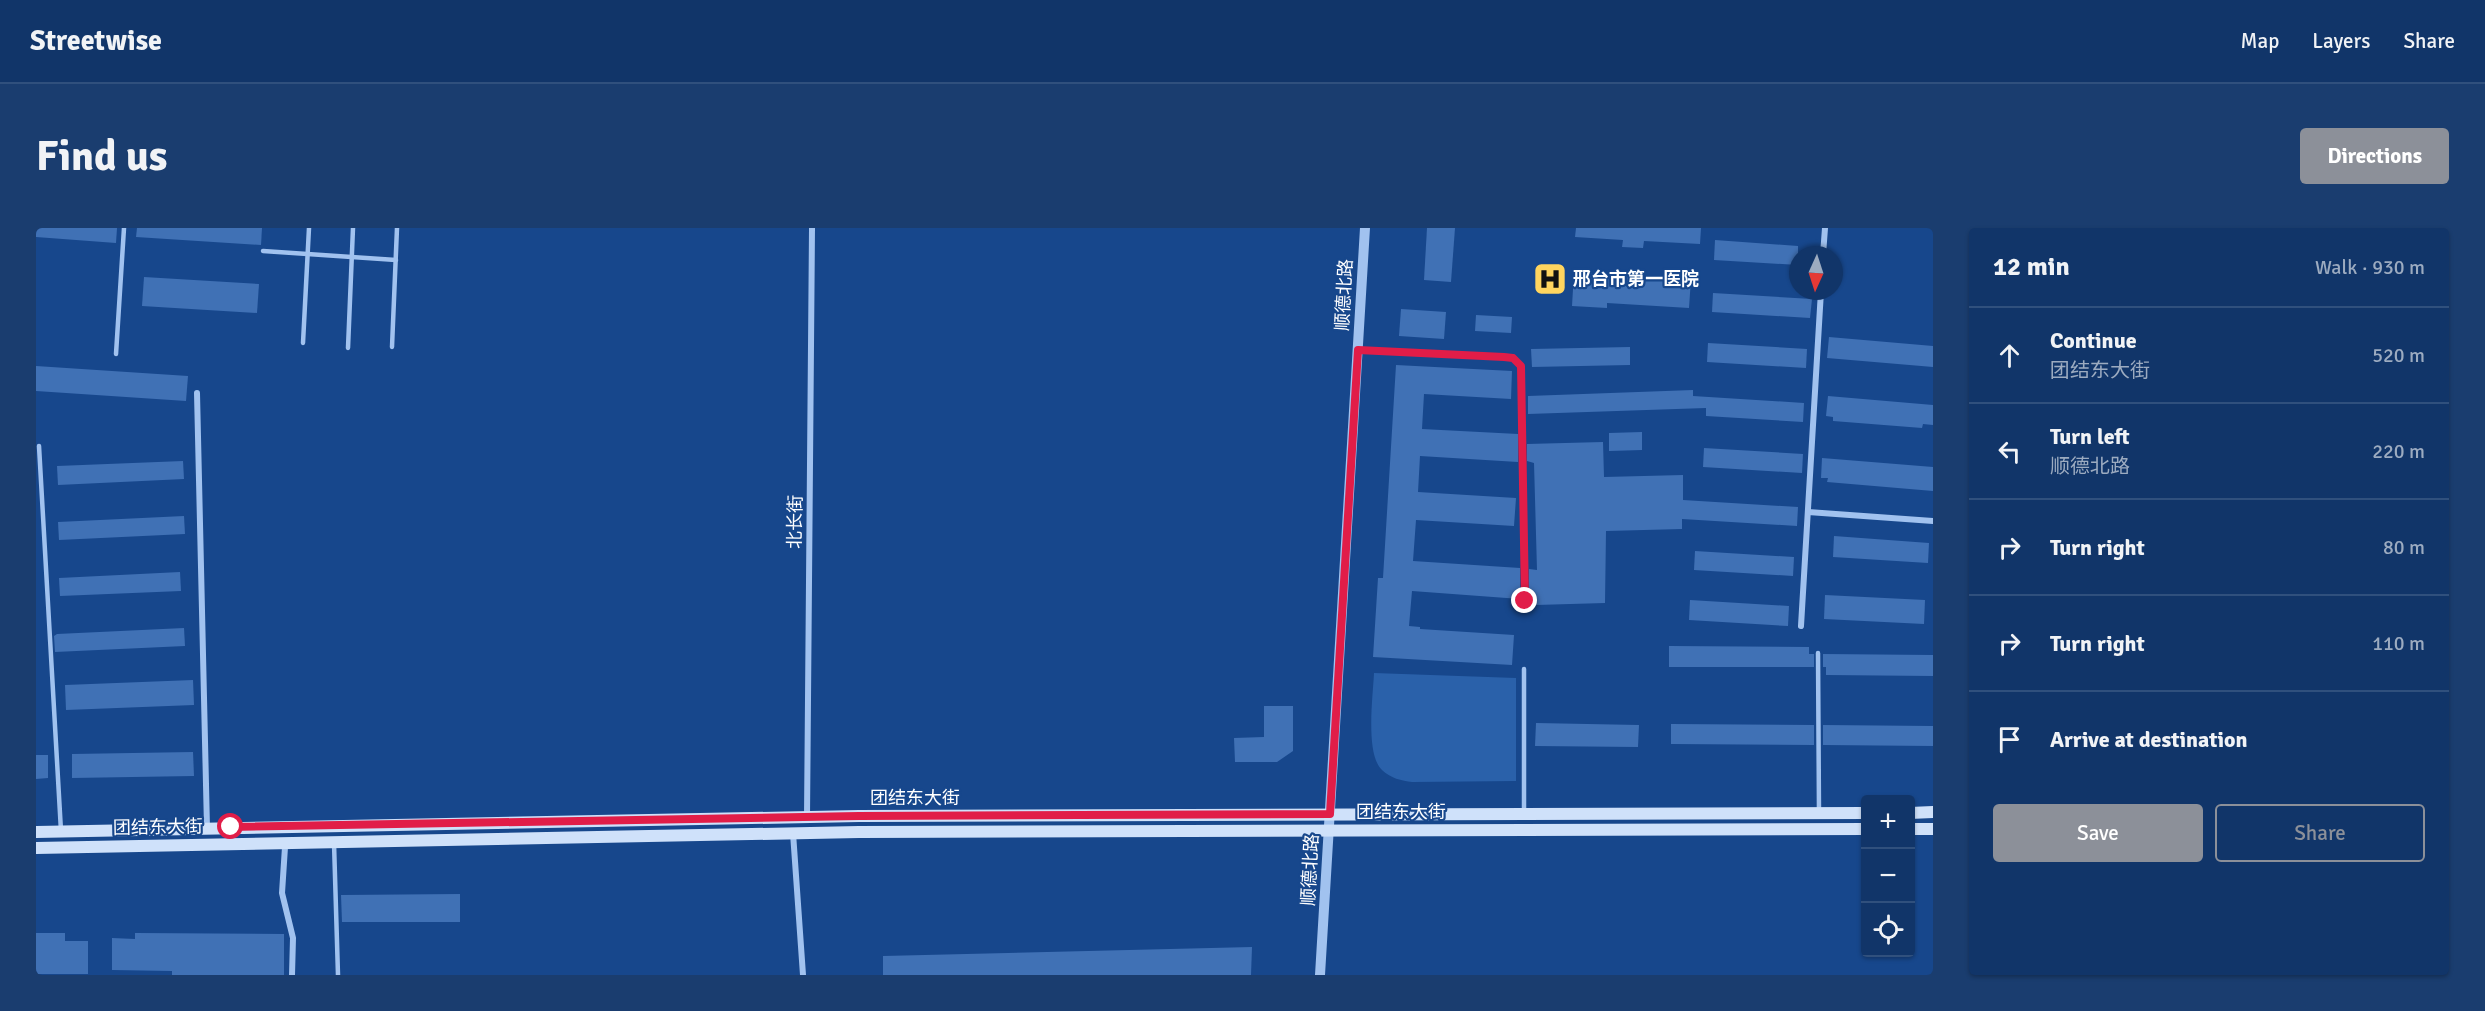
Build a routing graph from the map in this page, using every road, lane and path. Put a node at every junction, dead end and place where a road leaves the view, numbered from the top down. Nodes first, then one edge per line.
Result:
1 (124, 228) edge
2 (309, 228) edge
3 (353, 228) edge
4 (397, 228) edge
5 (812, 228) edge
6 (1365, 228) edge
7 (1825, 228) edge
8 (1824, 246) edge
9 (263, 251) dead end
10 (308, 254) junction
11 (352, 257) junction
12 (396, 260) junction
13 (1820, 300) edge
14 (303, 344) dead end
15 (392, 347) dead end
16 (348, 348) dead end
17 (1358, 350) junction
18 (116, 354) dead end
19 (197, 393) dead end
20 (39, 447) dead end
21 (1808, 512) junction
22 (1933, 521) edge
23 (1525, 601) dead end
24 (1801, 626) dead end
25 (1818, 653) dead end
26 (1524, 669) dead end
27 (1933, 812) edge
28 (1819, 813) junction
29 (1861, 813) edge
30 (1915, 813) edge
31 (1330, 814) junction
32 (1524, 814) junction
33 (807, 817) junction
34 (207, 828) junction
35 (1933, 828) edge
36 (1861, 829) edge
37 (1915, 829) edge
38 (1329, 830) junction
39 (61, 831) junction
40 (36, 832) edge
41 (793, 833) junction
42 (334, 841) junction
43 (285, 847) dead end
44 (36, 848) edge
45 (292, 975) edge
46 (338, 975) edge
47 (803, 975) edge
48 (1320, 975) edge

1 - 18 lane
2 - 10 lane
3 - 11 lane
4 - 12 lane
5 - 33 street, 北长街
6 - 17 street, 顺德北路
7 - 8 street
9 - 10 lane
10 - 11 lane
10 - 14 lane
11 - 12 lane
11 - 16 lane
12 - 15 lane
13 - 21 street
17 - 23 lane
17 - 31 street, 顺德北路
19 - 34 street
20 - 39 lane
21 - 22 street
21 - 24 street
25 - 28 lane
26 - 32 lane
27 - 30 main road
28 - 29 main road, 团结东大街
28 - 32 main road, 团结东大街
31 - 32 main road, 团结东大街
31 - 33 main road, 团结东大街
31 - 38 street, 顺德北路
33 - 34 main road, 团结东大街
34 - 39 main road, 团结东大街
35 - 37 main road
36 - 38 main road, 团结东大街
38 - 41 main road, 团结东大街
38 - 48 street, 顺德北路
39 - 40 main road, 团结东大街
41 - 42 main road, 团结东大街
41 - 47 street
42 - 44 main road, 团结东大街
42 - 46 lane
43 - 45 street

